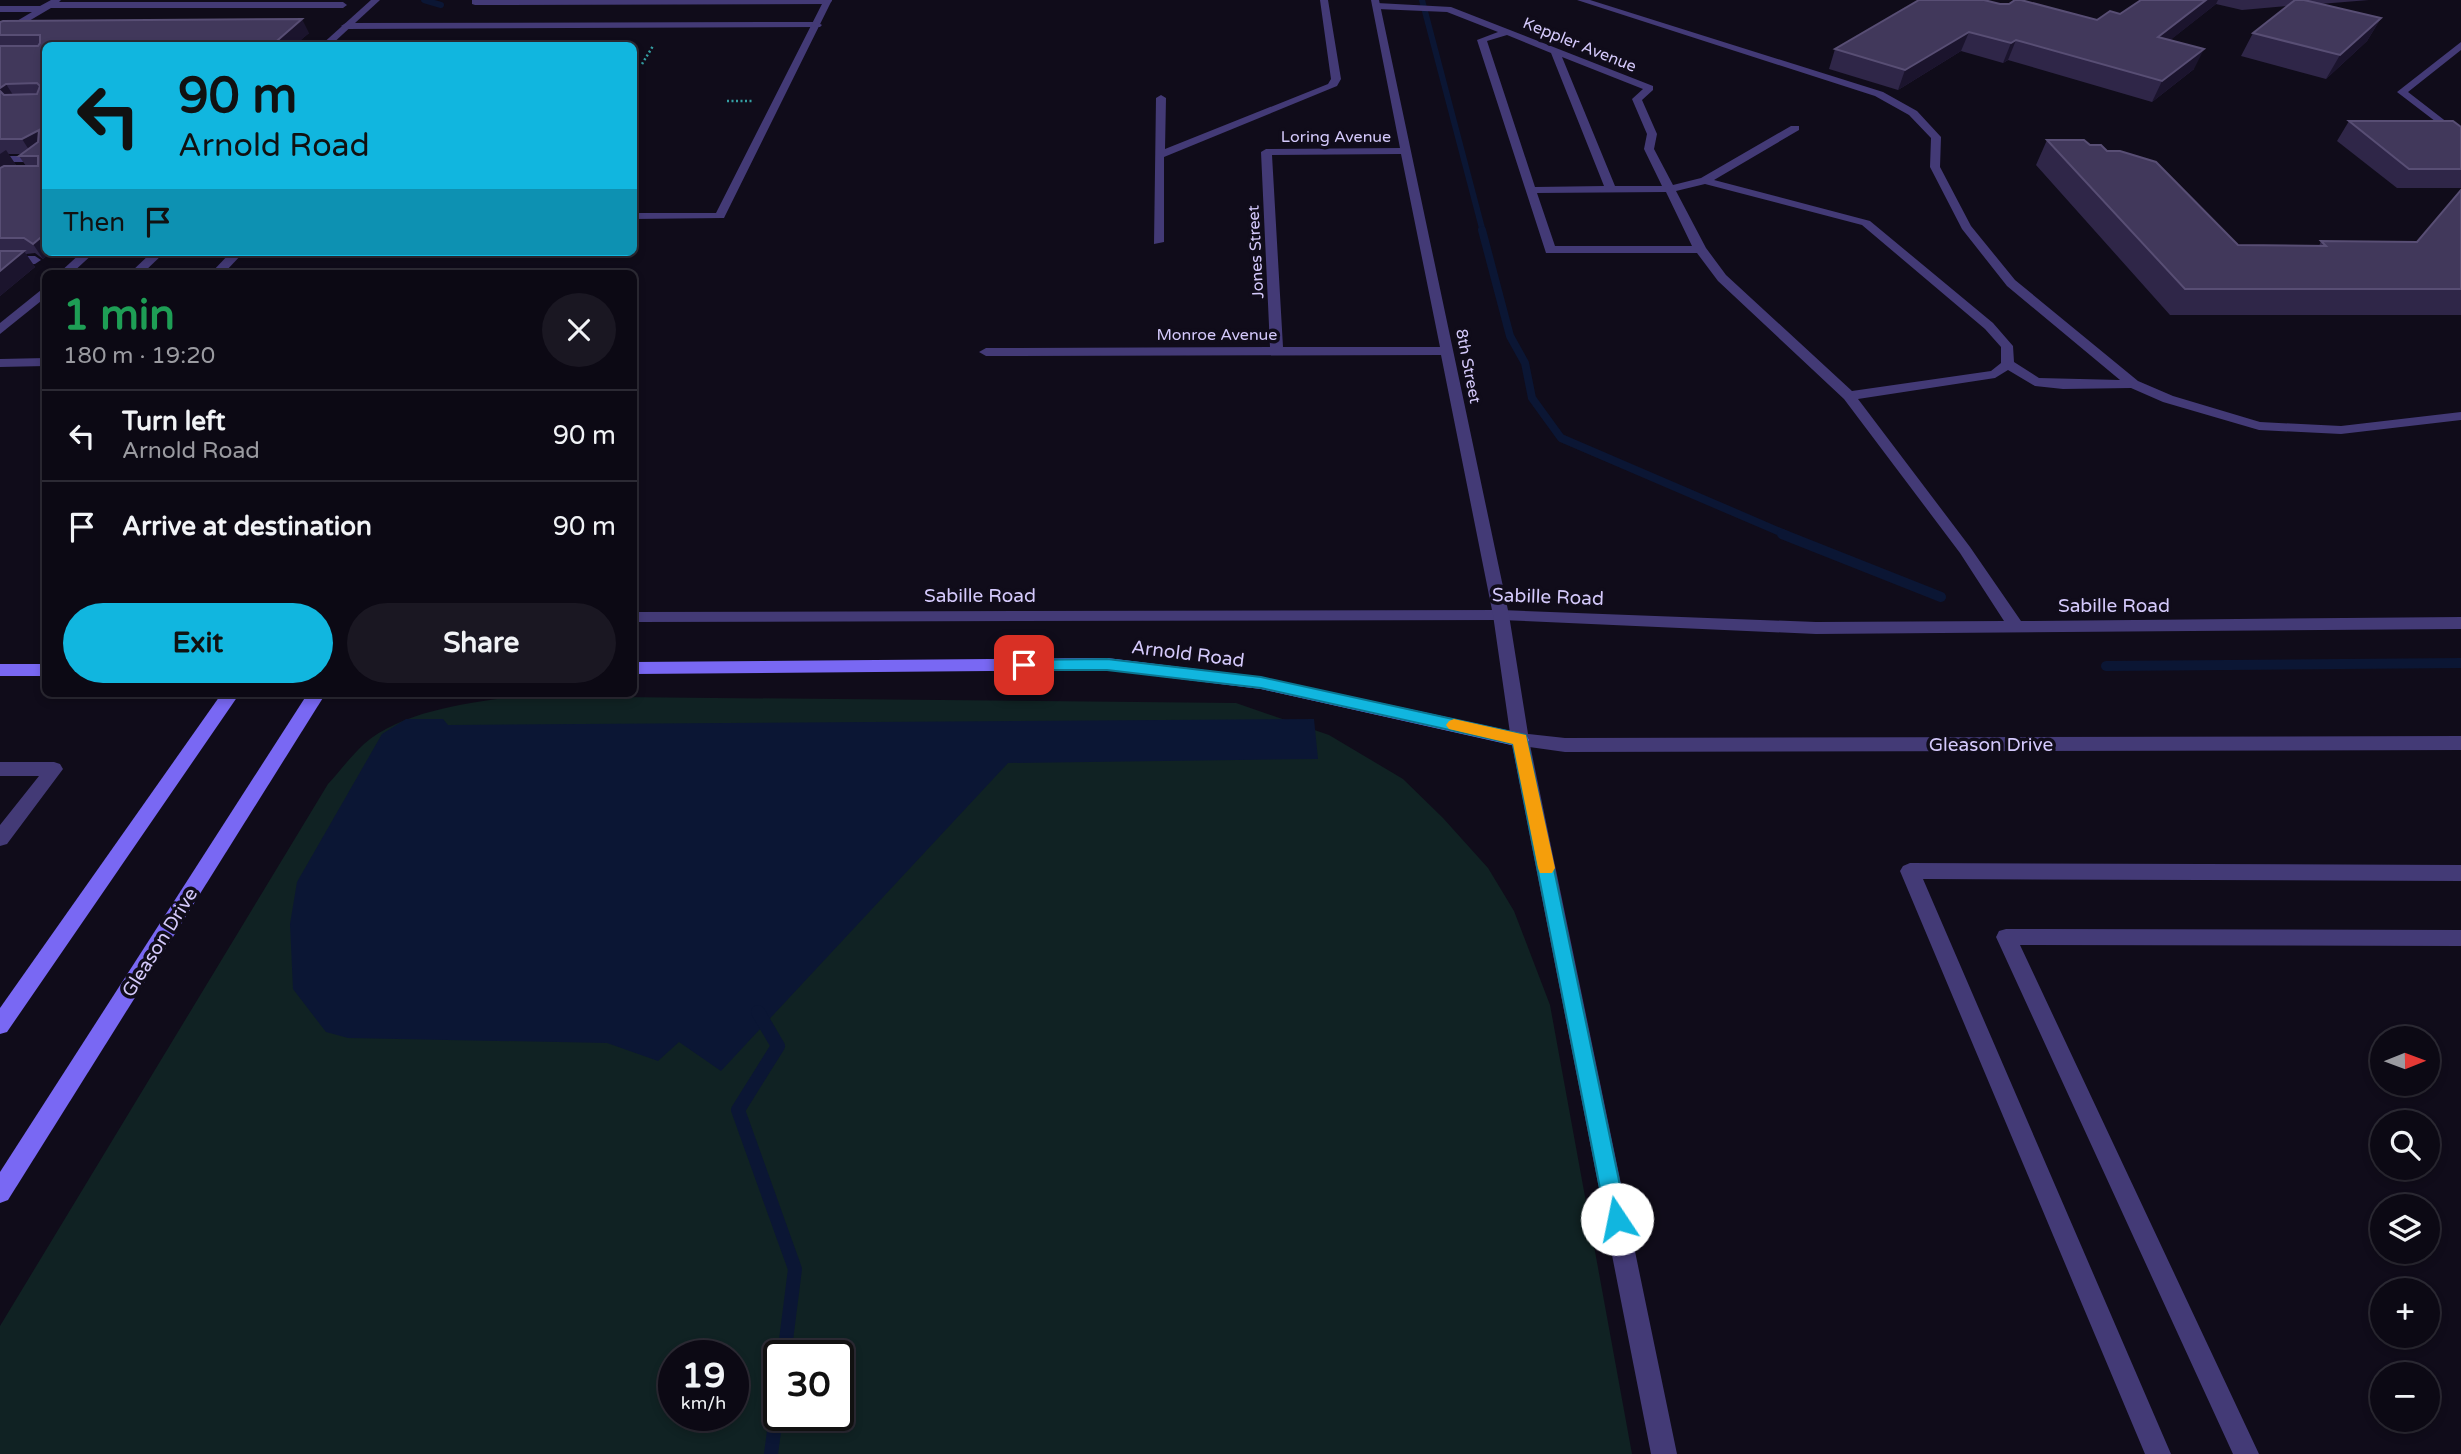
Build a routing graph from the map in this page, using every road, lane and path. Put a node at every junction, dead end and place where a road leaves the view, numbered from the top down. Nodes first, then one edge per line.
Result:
1 (376, 0) edge
2 (478, 0) edge
3 (828, 0) edge
4 (1324, 0) edge
5 (1581, 0) edge
6 (252, 2) edge
7 (1376, 3) edge
8 (49, 5) edge
9 (343, 5) dead end
10 (0, 9) edge
11 (817, 24) junction
12 (428, 25) junction
13 (346, 26) junction
14 (1507, 32) junction
15 (0, 35) edge
16 (328, 42) edge
17 (411, 42) edge
18 (2461, 45) edge
19 (1555, 51) junction
20 (1161, 98) dead end
21 (1795, 128) dead end
22 (2461, 138) edge
23 (1406, 151) junction
24 (42, 152) edge
25 (1266, 152) joint
26 (1159, 155) junction
27 (0, 159) edge
28 (32, 159) junction
29 (21, 168) edge
30 (1706, 181) junction
31 (1611, 189) junction
32 (1669, 189) junction
33 (1531, 190) junction
34 (637, 216) edge
35 (1158, 242) dead end
36 (1700, 249) junction
37 (84, 256) edge
38 (155, 256) edge
39 (234, 256) edge
40 (0, 260) edge
41 (35, 260) edge
42 (68, 270) edge
43 (139, 270) edge
44 (220, 270) edge
45 (42, 293) edge
46 (0, 330) edge
47 (1277, 351) junction
48 (1448, 351) junction
49 (986, 352) dead end
50 (42, 361) edge
51 (0, 363) edge
52 (2008, 364) junction
53 (2133, 384) junction
54 (1849, 396) junction
55 (2461, 416) edge
56 (1500, 615) junction
57 (637, 617) edge
58 (2461, 623) edge
59 (2016, 626) junction
60 (637, 668) edge
61 (0, 670) edge
62 (42, 670) edge
63 (228, 697) edge
64 (314, 697) edge
65 (1520, 740) junction
66 (2461, 743) edge
67 (0, 769) edge
68 (0, 839) edge
69 (2461, 873) edge
70 (2461, 939) edge
71 (0, 1025) edge
72 (0, 1192) edge
73 (1664, 1454) edge
74 (2158, 1454) edge
75 (2246, 1454) edge

1 - 13 street
2 - 3 street
3 - 11 street
4 - 26 street
5 - 53 street
6 - 8 street
6 - 9 street
7 - 14 street, Keppler Avenue
7 - 23 street, 8th Street
8 - 10 street
8 - 15 street
11 - 12 street
11 - 34 street
12 - 13 street
12 - 17 street
13 - 16 street
14 - 19 street, Keppler Avenue
14 - 33 street
18 - 22 street
19 - 31 street
19 - 32 street, Keppler Avenue
20 - 26 street
21 - 30 street
23 - 25 street, Loring Avenue
23 - 48 street, 8th Street
24 - 28 street
25 - 47 street, Jones Street
26 - 35 street
27 - 28 street
28 - 29 street
30 - 32 street
30 - 52 street
31 - 32 street
31 - 33 street
32 - 36 street
33 - 36 street
36 - 54 street
37 - 42 street
38 - 43 street
39 - 44 street
40 - 41 street
45 - 46 street
47 - 48 street, Monroe Avenue
47 - 49 street, Monroe Avenue
48 - 56 street, 8th Street
50 - 51 street
52 - 53 street
52 - 54 street
53 - 55 street
54 - 59 street
56 - 57 street, Sabille Road
56 - 59 street, Sabille Road
56 - 65 street, 8th Street
58 - 59 street, Sabille Road
60 - 65 street, Arnold Road
61 - 62 street
63 - 71 street
64 - 72 street, Gleason Drive
65 - 66 street, Gleason Drive
65 - 73 street, 8th Street
67 - 68 street
69 - 74 street
70 - 75 street

